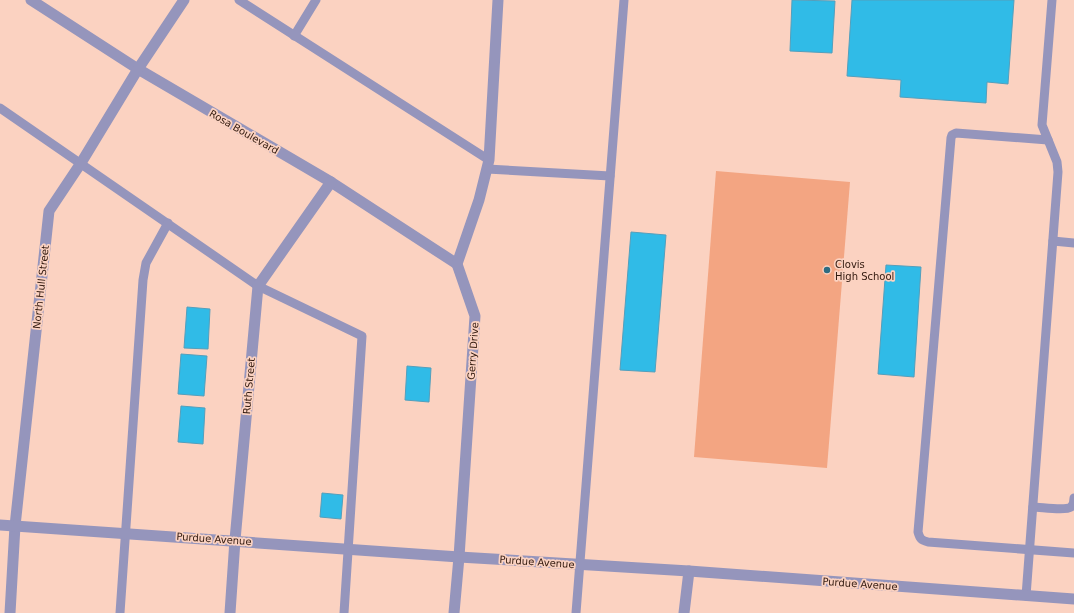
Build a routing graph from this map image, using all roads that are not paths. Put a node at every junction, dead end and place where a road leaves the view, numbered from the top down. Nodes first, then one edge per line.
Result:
1 (31, 0) edge
2 (184, 0) edge
3 (239, 0) edge
4 (316, 0) edge
5 (498, 0) edge
6 (624, 0) edge
7 (1052, 0) edge
8 (294, 36) junction
9 (138, 69) junction
10 (0, 108) edge
11 (1048, 140) junction
12 (81, 164) junction
13 (488, 164) junction
14 (610, 176) junction
15 (331, 182) junction
16 (168, 223) junction
17 (1053, 241) junction
18 (1074, 242) edge
19 (458, 264) junction
20 (258, 286) junction
21 (1074, 498) edge
22 (1033, 507) junction
23 (0, 525) edge
24 (15, 526) junction
25 (125, 533) junction
26 (235, 540) junction
27 (348, 549) junction
28 (1029, 550) junction
29 (1074, 553) edge
30 (459, 557) junction
31 (580, 564) junction
32 (689, 571) junction
33 (1026, 596) junction
34 (1074, 599) edge
35 (10, 613) edge
36 (120, 613) edge
37 (230, 613) edge
38 (344, 613) edge
39 (454, 613) edge
40 (576, 613) edge
41 (684, 613) edge

1 - 9 street, Rosa Boulevard
2 - 9 street, North Hull Street
3 - 8 lane
4 - 8 lane
5 - 13 street
6 - 14 lane
7 - 11 lane
8 - 13 lane
9 - 12 street, North Hull Street
9 - 15 street, Rosa Boulevard
10 - 12 lane
11 - 17 lane
11 - 28 lane
12 - 16 lane
12 - 24 street, North Hull Street
13 - 14 lane
13 - 19 street
14 - 31 lane
15 - 19 street, Rosa Boulevard
15 - 20 street, Ruth Street
16 - 20 lane
16 - 25 lane
17 - 18 lane
17 - 22 lane
19 - 30 street, Gerry Drive
20 - 26 street, Ruth Street
20 - 27 lane
21 - 22 lane
22 - 28 lane
23 - 24 street, Purdue Avenue
24 - 25 street, Purdue Avenue
24 - 35 street, North Hull Street
25 - 26 street, Purdue Avenue
25 - 36 lane
26 - 27 street, Purdue Avenue
26 - 37 street, Ruth Street
27 - 30 street, Purdue Avenue
27 - 38 lane
28 - 29 lane
28 - 33 lane
30 - 31 street, Purdue Avenue
30 - 39 street, Gerry Drive
31 - 32 street, Purdue Avenue
31 - 40 lane
32 - 33 street, Purdue Avenue
32 - 41 street
33 - 34 street, Purdue Avenue

